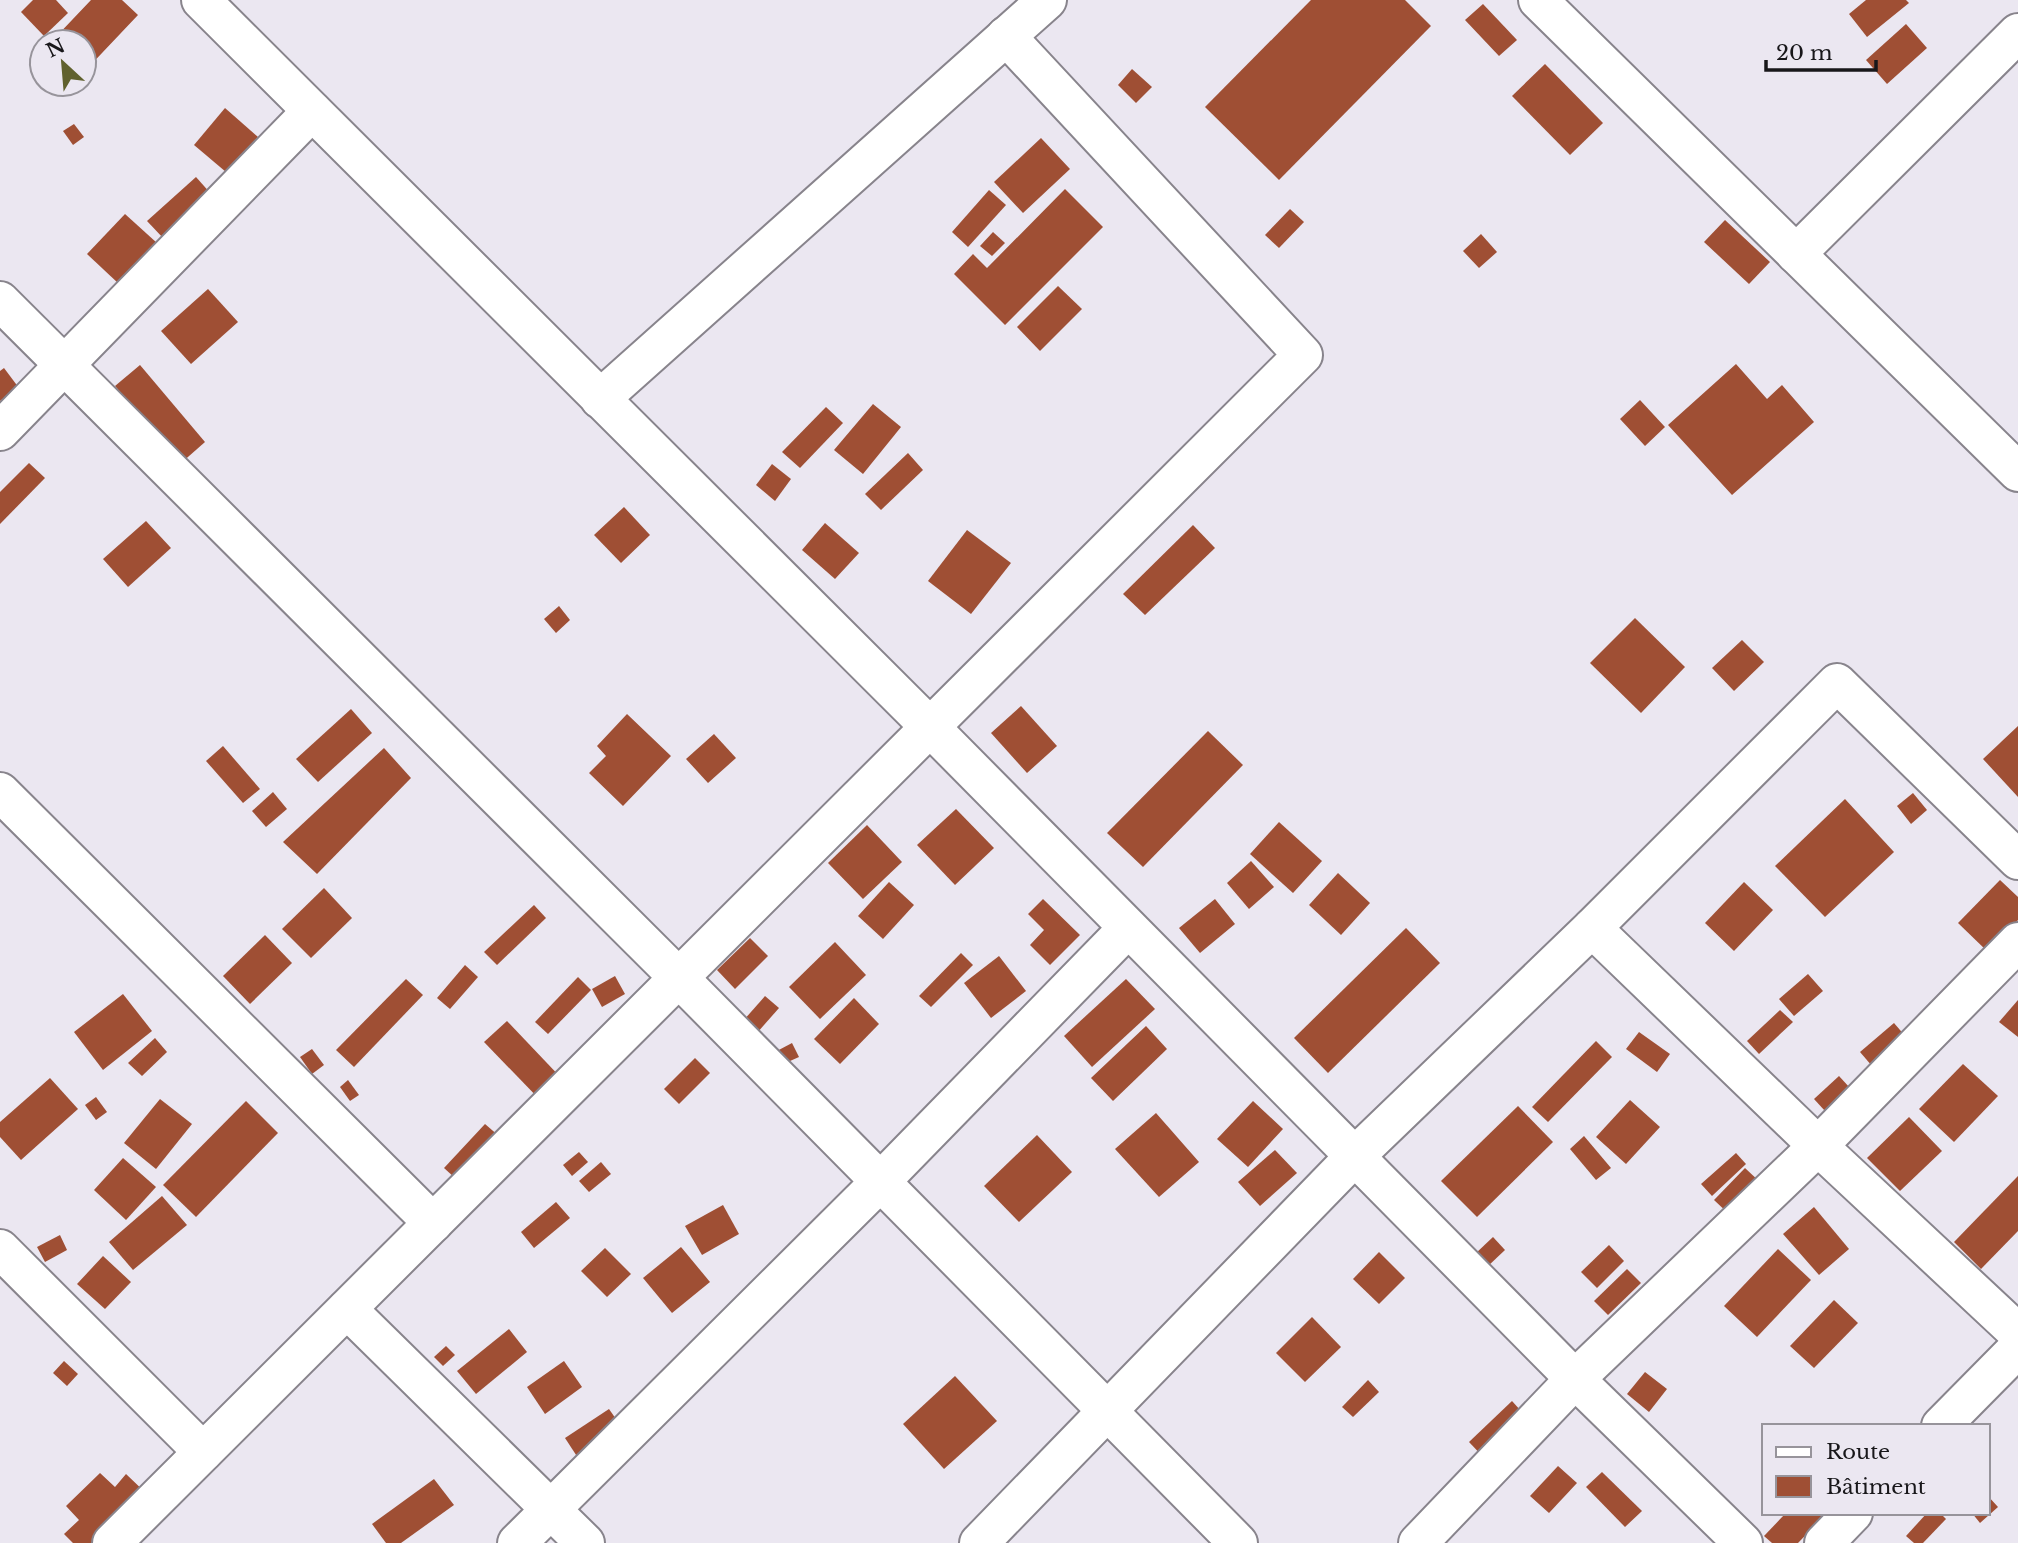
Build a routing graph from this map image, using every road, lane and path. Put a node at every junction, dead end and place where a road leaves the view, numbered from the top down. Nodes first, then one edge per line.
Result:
1 (201, 0) edge
2 (1046, 0) edge
3 (1538, 0) edge
4 (2018, 33) edge
5 (1006, 36) junction
6 (312, 111) junction
7 (1796, 254) junction
8 (0, 301) edge
9 (65, 366) junction
10 (600, 399) junction
11 (0, 431) edge
12 (2018, 472) edge
13 (930, 727) junction
14 (0, 792) edge
15 (2018, 860) edge
16 (1128, 928) junction
17 (1592, 928) junction
18 (2018, 942) edge
19 (679, 978) junction
20 (1818, 1146) junction
21 (1354, 1157) junction
22 (880, 1182) junction
23 (433, 1223) junction
24 (0, 1249) edge
25 (347, 1309) junction
26 (2018, 1333) edge
27 (2018, 1348) edge
28 (1575, 1379) junction
29 (1108, 1412) junction
30 (1943, 1424) edge
31 (203, 1452) junction
32 (551, 1509) junction
33 (1851, 1515) edge
34 (112, 1543) edge
35 (517, 1543) edge
36 (585, 1543) edge
37 (979, 1543) edge
38 (1238, 1543) edge
39 (1418, 1543) edge
40 (1743, 1543) edge
41 (1824, 1543) edge

1 - 6 street
2 - 5 street
3 - 7 street
4 - 7 street
5 - 10 street
5 - 13 street
6 - 9 street
6 - 10 street
7 - 12 street
8 - 9 street
9 - 11 street
9 - 19 street
10 - 13 street
13 - 16 street
13 - 19 street
14 - 23 street
15 - 17 street
16 - 21 street
16 - 22 street
17 - 20 street
17 - 21 street
18 - 20 street
19 - 22 street
19 - 23 street
20 - 26 street
20 - 28 street
21 - 28 street
21 - 29 street
22 - 29 street
22 - 32 street
23 - 25 street
24 - 31 street
25 - 31 street
25 - 32 street
27 - 30 street
28 - 39 street
28 - 40 street
29 - 37 street
29 - 38 street
31 - 34 street
32 - 35 street
32 - 36 street
33 - 41 street

